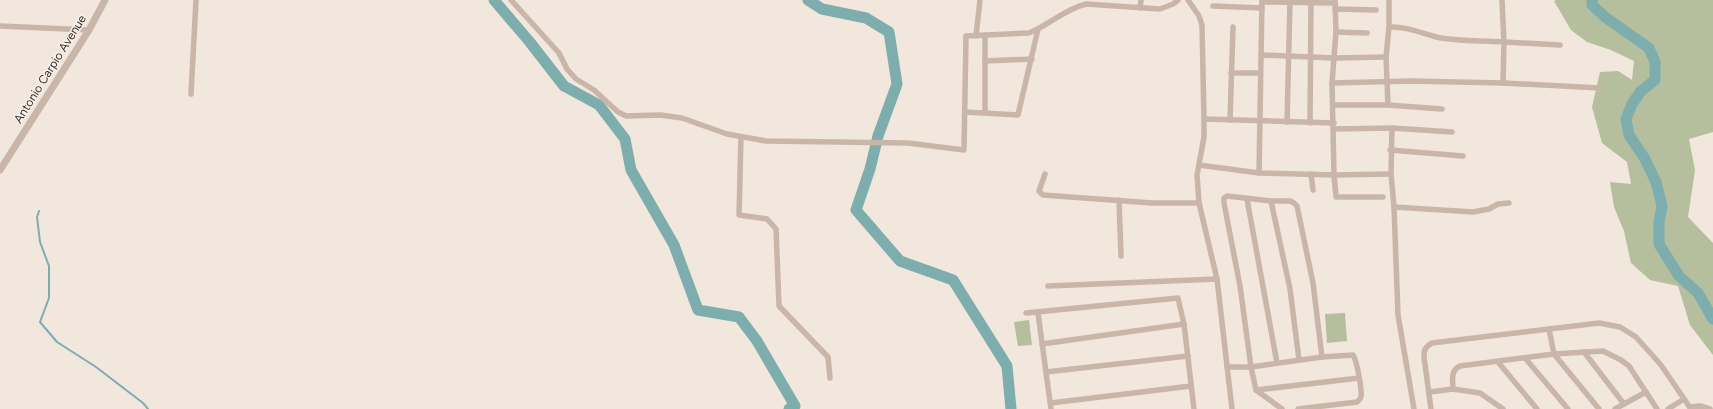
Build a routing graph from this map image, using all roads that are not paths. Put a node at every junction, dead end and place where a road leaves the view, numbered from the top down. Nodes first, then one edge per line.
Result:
1 (105, 0) edge
2 (196, 0) edge
3 (511, 0) edge
4 (980, 0) edge
5 (1141, 0) edge
6 (1178, 0) edge
7 (1188, 0) edge
8 (1389, 0) edge
9 (1502, 0) edge
10 (1311, 1) junction
11 (1290, 2) junction
12 (1262, 3) edge
13 (1335, 4) edge
14 (1213, 6) dead end
15 (1140, 8) junction
16 (1376, 10) dead end
17 (0, 26) edge
18 (1233, 27) dead end
19 (1389, 27) junction
20 (1038, 29) junction
21 (89, 30) junction
22 (1336, 32) junction
23 (1367, 33) dead end
24 (984, 35) junction
25 (976, 36) junction
26 (1504, 42) junction
27 (1560, 44) dead end
28 (1261, 54) junction
29 (1289, 56) junction
30 (1311, 56) junction
31 (1386, 57) junction
32 (1334, 58) junction
33 (1032, 59) junction
34 (985, 61) junction
35 (1231, 73) junction
36 (1260, 73) junction
37 (1388, 81) junction
38 (1332, 83) junction
39 (1503, 83) junction
40 (1600, 88) dead end
41 (191, 94) dead end
42 (1333, 105) junction
43 (1388, 105) junction
44 (1442, 109) dead end
45 (965, 112) junction
46 (985, 113) junction
47 (1204, 118) junction
48 (1230, 120) junction
49 (1260, 121) junction
50 (1287, 122) junction
51 (1310, 123) junction
52 (1334, 126) junction
53 (1392, 128) junction
54 (1452, 132) dead end
55 (741, 137) junction
56 (1390, 150) junction
57 (1463, 156) dead end
58 (1199, 165) junction
59 (0, 170) edge
60 (1259, 173) junction
61 (1044, 174) dead end
62 (1311, 174) junction
63 (1391, 174) junction
64 (1334, 175) junction
65 (1313, 190) dead end
66 (1383, 197) dead end
67 (1247, 199) junction
68 (1119, 200) junction
69 (1271, 201) junction
70 (1199, 203) junction
71 (1509, 203) dead end
72 (1394, 207) junction
73 (1121, 256) dead end
74 (1217, 279) junction
75 (1048, 286) dead end
76 (1026, 313) dead end
77 (1038, 313) junction
78 (1184, 324) junction
79 (1549, 328) junction
80 (1042, 344) junction
81 (1584, 352) junction
82 (1554, 354) junction
83 (1188, 356) junction
84 (1322, 357) junction
85 (1525, 358) junction
86 (1299, 360) junction
87 (1277, 362) junction
88 (1498, 362) junction
89 (1227, 367) junction
90 (1251, 367) junction
91 (1046, 372) junction
92 (830, 378) dead end
93 (1359, 378) junction
94 (1192, 386) junction
95 (1453, 389) junction
96 (1256, 390) junction
97 (1429, 392) junction
98 (1646, 392) junction
99 (1684, 399) junction
100 (1624, 404) junction
101 (1051, 406) edge
102 (1691, 408) edge
103 (1194, 409) edge
104 (1232, 409) edge
105 (1282, 409) edge
106 (1298, 409) edge
107 (1414, 409) edge
108 (1431, 409) edge
109 (1504, 409) edge
110 (1537, 409) edge
111 (1568, 409) edge
112 (1599, 409) edge
113 (1615, 409) edge
114 (1657, 409) edge
115 (1668, 409) edge
116 (1710, 409) edge

1 - 21 street, Antonio Carpio Avenue
2 - 41 street
3 - 55 street
4 - 25 street
5 - 15 street
6 - 15 street
7 - 47 street
8 - 19 street
9 - 26 street
10 - 11 street
10 - 13 street
10 - 30 street
11 - 12 street
11 - 29 street
12 - 14 street
12 - 28 street
13 - 16 street
13 - 22 street
15 - 20 street
17 - 21 street
18 - 35 street
19 - 26 street
19 - 31 street
20 - 24 street
20 - 33 street
21 - 59 street, Antonio Carpio Avenue
22 - 23 street
22 - 32 street
24 - 25 street
24 - 34 street
25 - 45 street
26 - 27 street
26 - 39 street
28 - 29 street
28 - 36 street
29 - 30 street
29 - 50 street
30 - 32 street
30 - 51 street
31 - 32 street
31 - 37 street
32 - 38 street
33 - 34 street
33 - 46 street
34 - 46 street
35 - 36 street
35 - 48 street
36 - 49 street
37 - 38 street
37 - 39 street
37 - 43 street
38 - 42 street
39 - 40 street
42 - 43 street
42 - 52 street
43 - 44 street
45 - 46 street
45 - 55 street
47 - 48 street
47 - 58 street
48 - 49 street
49 - 50 street
49 - 60 street
50 - 51 street
51 - 52 street
52 - 53 street
52 - 64 street
53 - 54 street
53 - 56 street
55 - 92 street
56 - 57 street
56 - 63 street
58 - 60 street
58 - 70 street
60 - 62 street
61 - 68 street
62 - 64 street
62 - 65 street
63 - 64 street
63 - 72 street
64 - 66 street
67 - 69 street
67 - 87 street
67 - 90 street
68 - 70 street
68 - 73 street
69 - 84 street
69 - 86 street
70 - 74 street
71 - 72 street
72 - 107 street
74 - 75 street
74 - 89 street
76 - 77 street
77 - 78 street
77 - 80 street
78 - 80 street
78 - 83 street
79 - 82 street
79 - 97 street
79 - 99 street
80 - 91 street
81 - 82 street
81 - 98 street
81 - 100 street
82 - 85 street
82 - 112 street
83 - 91 street
83 - 94 street
84 - 86 street
84 - 93 street
85 - 88 street
85 - 111 street
86 - 87 street
87 - 90 street
88 - 95 street
88 - 110 street
89 - 90 street
89 - 104 street
90 - 96 street
91 - 101 street
93 - 96 street
93 - 106 street
94 - 101 street
94 - 103 street
95 - 97 street
95 - 109 street
96 - 105 street
97 - 108 street
98 - 100 street
98 - 114 street
99 - 102 street
99 - 115 street
100 - 113 street
102 - 116 street

